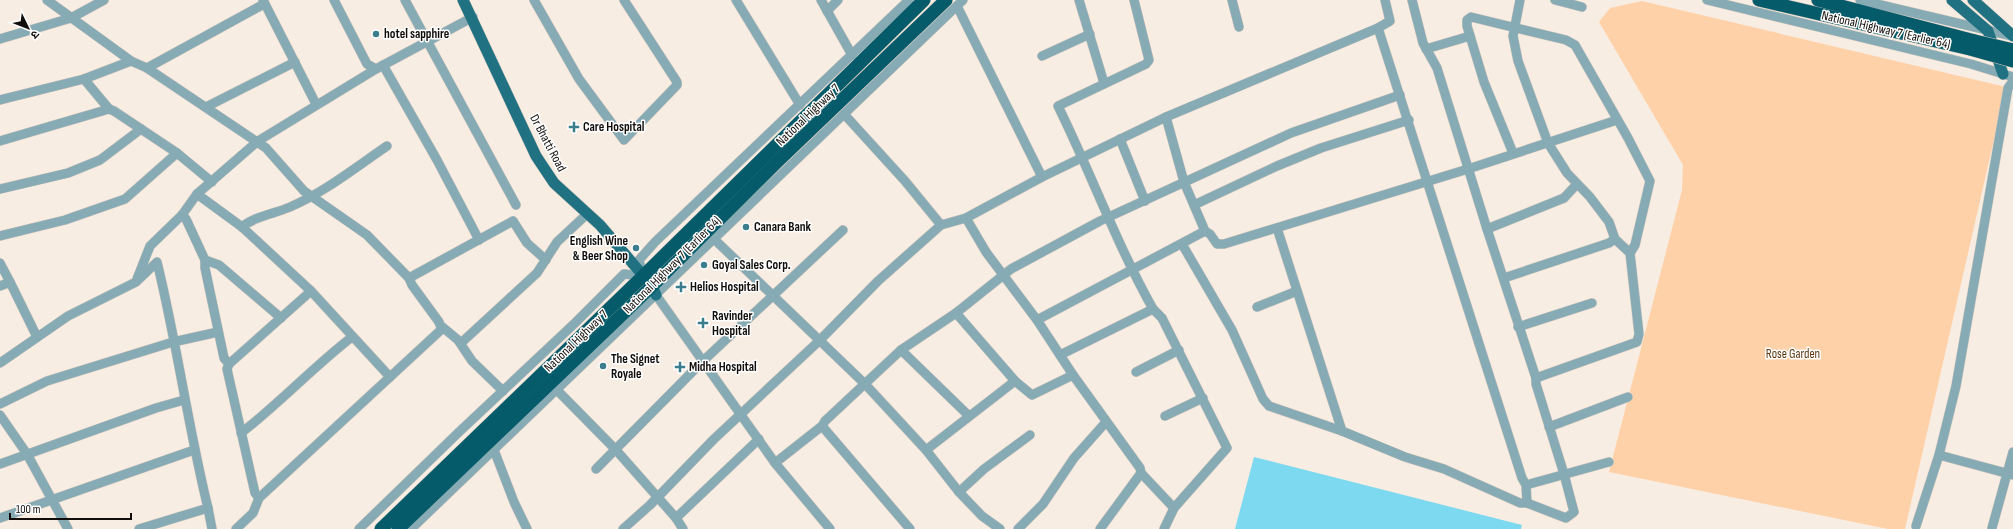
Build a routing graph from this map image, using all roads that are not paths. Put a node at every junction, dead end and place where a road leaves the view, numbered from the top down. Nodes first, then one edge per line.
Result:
1 (47, 0) edge
2 (104, 0) edge
3 (334, 0) edge
4 (405, 0) edge
5 (464, 0) edge
6 (534, 0) edge
7 (624, 0) edge
8 (736, 0) edge
9 (821, 0) edge
10 (838, 0) edge
11 (909, 0) edge
12 (924, 0) edge
13 (1079, 0) edge
14 (1134, 0) edge
15 (1232, 0) edge
16 (1385, 0) edge
17 (1412, 0) edge
18 (1520, 0) edge
19 (1555, 0) edge
20 (1707, 0) edge
21 (1759, 0) edge
22 (1818, 0) edge
23 (1860, 0) edge
24 (1952, 0) edge
25 (1973, 0) edge
26 (264, 2) edge
27 (955, 2) edge
28 (1582, 7) dead end
29 (827, 11) junction
30 (473, 17) junction
31 (71, 18) junction
32 (1239, 26) dead end
33 (1514, 27) junction
34 (1378, 28) junction
35 (1988, 31) junction
36 (1090, 34) junction
37 (1470, 36) junction
38 (2013, 36) edge
39 (0, 39) edge
40 (428, 40) junction
41 (2013, 44) edge
42 (1972, 45) junction
43 (1426, 49) junction
44 (2013, 50) edge
45 (852, 55) junction
46 (1042, 56) dead end
47 (131, 61) junction
48 (2013, 61) edge
49 (295, 62) junction
50 (379, 67) junction
51 (147, 68) junction
52 (2008, 75) edge
53 (84, 79) junction
54 (1104, 83) junction
55 (2011, 84) edge
56 (1400, 94) junction
57 (0, 100) edge
58 (316, 104) junction
59 (800, 105) junction
60 (206, 108) junction
61 (108, 110) junction
62 (844, 114) junction
63 (1166, 117) junction
64 (1409, 120) junction
65 (1617, 120) junction
66 (141, 130) junction
67 (1120, 139) junction
68 (0, 141) edge
69 (258, 141) junction
70 (1548, 143) junction
71 (387, 146) dead end
72 (177, 153) junction
73 (1513, 153) junction
74 (1083, 157) junction
75 (1468, 169) junction
76 (1042, 177) junction
77 (1428, 181) junction
78 (212, 182) junction
79 (1184, 182) junction
80 (1578, 184) junction
81 (0, 189) edge
82 (197, 194) junction
83 (312, 196) junction
84 (1145, 201) junction
85 (516, 205) dead end
86 (1194, 205) junction
87 (587, 214) junction
88 (182, 215) junction
89 (966, 218) junction
90 (1108, 218) junction
91 (941, 225) junction
92 (242, 227) junction
93 (1277, 228) junction
94 (1487, 229) junction
95 (843, 230) dead end
96 (1205, 231) junction
97 (0, 236) edge
98 (714, 239) junction
99 (1616, 239) junction
100 (479, 240) junction
101 (1182, 244) junction
102 (1630, 253) junction
103 (205, 260) junction
104 (546, 260) junction
105 (0, 263) edge
106 (1132, 270) junction
107 (1004, 275) junction
108 (643, 276) junction
109 (409, 278) junction
110 (1504, 278) junction
111 (10, 282) junction
112 (136, 282) junction
113 (0, 286) edge
114 (311, 291) junction
115 (654, 291) junction
116 (1297, 291) junction
117 (772, 297) junction
118 (1592, 303) dead end
119 (1257, 307) dead end
120 (1152, 309) junction
121 (956, 313) junction
122 (281, 318) junction
123 (1037, 320) junction
124 (1518, 327) junction
125 (443, 328) junction
126 (218, 332) junction
127 (37, 337) junction
128 (352, 337) junction
129 (819, 341) junction
130 (173, 342) junction
131 (460, 344) junction
132 (901, 350) junction
133 (1178, 350) junction
134 (1060, 355) junction
135 (704, 361) junction
136 (0, 363) edge
137 (229, 364) junction
138 (1136, 372) dead end
139 (1073, 375) junction
140 (390, 377) junction
141 (1536, 378) junction
142 (1015, 381) junction
143 (865, 384) junction
144 (554, 386) junction
145 (503, 391) junction
146 (1628, 397) dead end
147 (1202, 398) junction
148 (184, 400) junction
149 (0, 404) edge
150 (742, 414) junction
151 (0, 415) edge
152 (968, 416) junction
153 (1165, 416) dead end
154 (1106, 422) junction
155 (822, 426) junction
156 (1549, 427) junction
157 (1342, 432) junction
158 (240, 433) junction
159 (1030, 435) dead end
160 (759, 439) junction
161 (194, 450) junction
162 (494, 450) junction
163 (616, 450) junction
164 (926, 450) junction
165 (2013, 452) edge
166 (27, 454) junction
167 (1938, 455) junction
168 (1609, 462) dead end
169 (775, 463) junction
170 (0, 464) edge
171 (596, 469) dead end
172 (1141, 474) junction
173 (1564, 474) junction
174 (2010, 474) edge
175 (1526, 485) junction
176 (959, 492) junction
177 (657, 497) junction
178 (259, 498) junction
179 (52, 500) junction
180 (1527, 503) junction
181 (208, 508) junction
182 (1174, 508) junction
183 (0, 518) edge
184 (676, 518) junction
185 (1916, 526) dead end
186 (1992, 528) dead end
187 (68, 529) edge
188 (139, 529) edge
189 (212, 529) edge
190 (236, 529) edge
191 (359, 529) edge
192 (381, 529) edge
193 (398, 529) edge
194 (411, 529) edge
195 (527, 529) edge
196 (622, 529) edge
197 (683, 529) edge
198 (830, 529) edge
199 (910, 529) edge
200 (1000, 529) edge
201 (1018, 529) edge
202 (1100, 529) edge
203 (1164, 529) edge

1 - 31 street
2 - 31 street
3 - 50 street
4 - 40 street
5 - 30 main road, Dr Bhatti Road
6 - 7 street
8 - 59 street
9 - 29 street
10 - 29 street
11 - 45 street
12 - 108 highway, National Highway 7
13 - 36 street
14 - 54 street
15 - 32 street
16 - 34 street
17 - 43 street
18 - 33 street
19 - 28 street
20 - 52 street
21 - 42 highway, National Highway 7 (Earlier 64)
22 - 42 highway, National Highway 7 (Earlier 64)
23 - 35 street
24 - 35 main road
25 - 38 main road
26 - 49 street
26 - 51 street
27 - 62 street
27 - 76 street
27 - 115 highway, National Highway 7 (Earlier 64)
29 - 45 street
30 - 40 street
30 - 87 main road, Dr Bhatti Road
31 - 39 street
31 - 47 street
33 - 37 street
33 - 65 street
33 - 70 street
34 - 56 street
34 - 63 street
35 - 38 street
35 - 52 main road
36 - 46 street
36 - 54 street
37 - 43 street
37 - 73 street
38 - 41 main road
40 - 50 street
40 - 85 street
42 - 44 highway, National Highway 7 (Earlier 64), bridge
42 - 48 highway, National Highway 7 (Earlier 64), bridge
43 - 75 street
45 - 59 street
47 - 51 street
47 - 53 street
49 - 58 street
49 - 60 street
50 - 58 street
50 - 100 street
51 - 60 street
52 - 55 street
53 - 57 street
53 - 61 street
54 - 74 street
55 - 167 street
56 - 64 street
56 - 79 street
58 - 69 street
59 - 108 street
60 - 69 street
61 - 66 street
61 - 68 street
62 - 91 street
62 - 98 street
63 - 67 street
63 - 79 street
64 - 77 street
64 - 86 street
65 - 70 street
65 - 102 street
66 - 72 street
66 - 81 street
67 - 74 street
67 - 84 street
69 - 78 street
69 - 83 street
70 - 73 street
70 - 80 street
71 - 83 street
72 - 78 street
72 - 97 street
73 - 75 street
74 - 76 street
74 - 90 street
75 - 77 street
75 - 94 street
76 - 89 street
77 - 93 street
77 - 175 street
78 - 82 street
79 - 84 street
79 - 86 street
80 - 94 street
80 - 99 street
82 - 88 street
82 - 92 street
83 - 92 street
83 - 109 street
84 - 90 street
86 - 96 street
87 - 104 street
87 - 108 main road, Dr Bhatti Road
88 - 103 street
88 - 112 street
89 - 91 street
89 - 107 street
90 - 106 street
90 - 107 street
91 - 129 street
92 - 114 street
93 - 96 street
93 - 116 street
94 - 110 street
95 - 117 street
96 - 101 street
98 - 115 street
98 - 117 street
99 - 102 street
99 - 110 street
100 - 104 street
100 - 109 street
101 - 106 street
101 - 157 street
102 - 141 street
103 - 122 street
103 - 126 street
104 - 131 street
105 - 111 street
106 - 120 street
106 - 123 street
107 - 121 street
107 - 123 street
108 - 115 main road, Dr Bhatti Road
108 - 145 street
108 - 192 highway, National Highway 7
109 - 125 street
110 - 124 street
111 - 113 street
111 - 127 street
112 - 127 street
112 - 130 street
114 - 122 street
114 - 128 street
115 - 135 street
115 - 144 highway, National Highway 7 (Earlier 64)
116 - 119 street
116 - 157 street
117 - 129 street
117 - 135 street
118 - 124 street
120 - 133 street
120 - 134 street
121 - 132 street
121 - 142 street
122 - 137 street
123 - 134 street
124 - 141 street
125 - 131 street
125 - 140 street
126 - 130 street
126 - 137 street
127 - 136 street
128 - 140 street
128 - 158 street
129 - 143 street
129 - 150 street
130 - 148 street
130 - 149 street
131 - 145 street
132 - 143 street
132 - 152 street
133 - 138 street
133 - 147 street
134 - 139 street
135 - 150 street
135 - 163 street
137 - 158 street
139 - 142 street
139 - 154 street
140 - 178 street
141 - 156 street
142 - 152 street
143 - 155 street
143 - 164 street
144 - 162 street
144 - 163 street
144 - 193 highway, National Highway 7 (Earlier 64)
145 - 191 street
146 - 156 street
147 - 153 street
147 - 182 street
148 - 161 street
148 - 166 street
150 - 160 street
150 - 177 street
151 - 166 street
152 - 164 street
154 - 172 street
154 - 201 street
155 - 169 street
155 - 199 street
156 - 173 street
157 - 180 street
158 - 178 street
159 - 176 street
160 - 169 street
160 - 184 street
161 - 179 street
161 - 181 street
162 - 194 street
162 - 195 street
163 - 171 street
163 - 177 street
164 - 176 street
165 - 174 street
166 - 170 street
166 - 179 street
167 - 174 street
167 - 185 street
168 - 173 street
169 - 198 street
172 - 182 street
172 - 202 street
173 - 175 street
173 - 180 street
174 - 186 street
175 - 180 street
176 - 200 street
177 - 184 street
177 - 196 street
178 - 190 street
179 - 183 street
179 - 187 street
181 - 188 street
181 - 189 street
182 - 203 street
184 - 197 street

